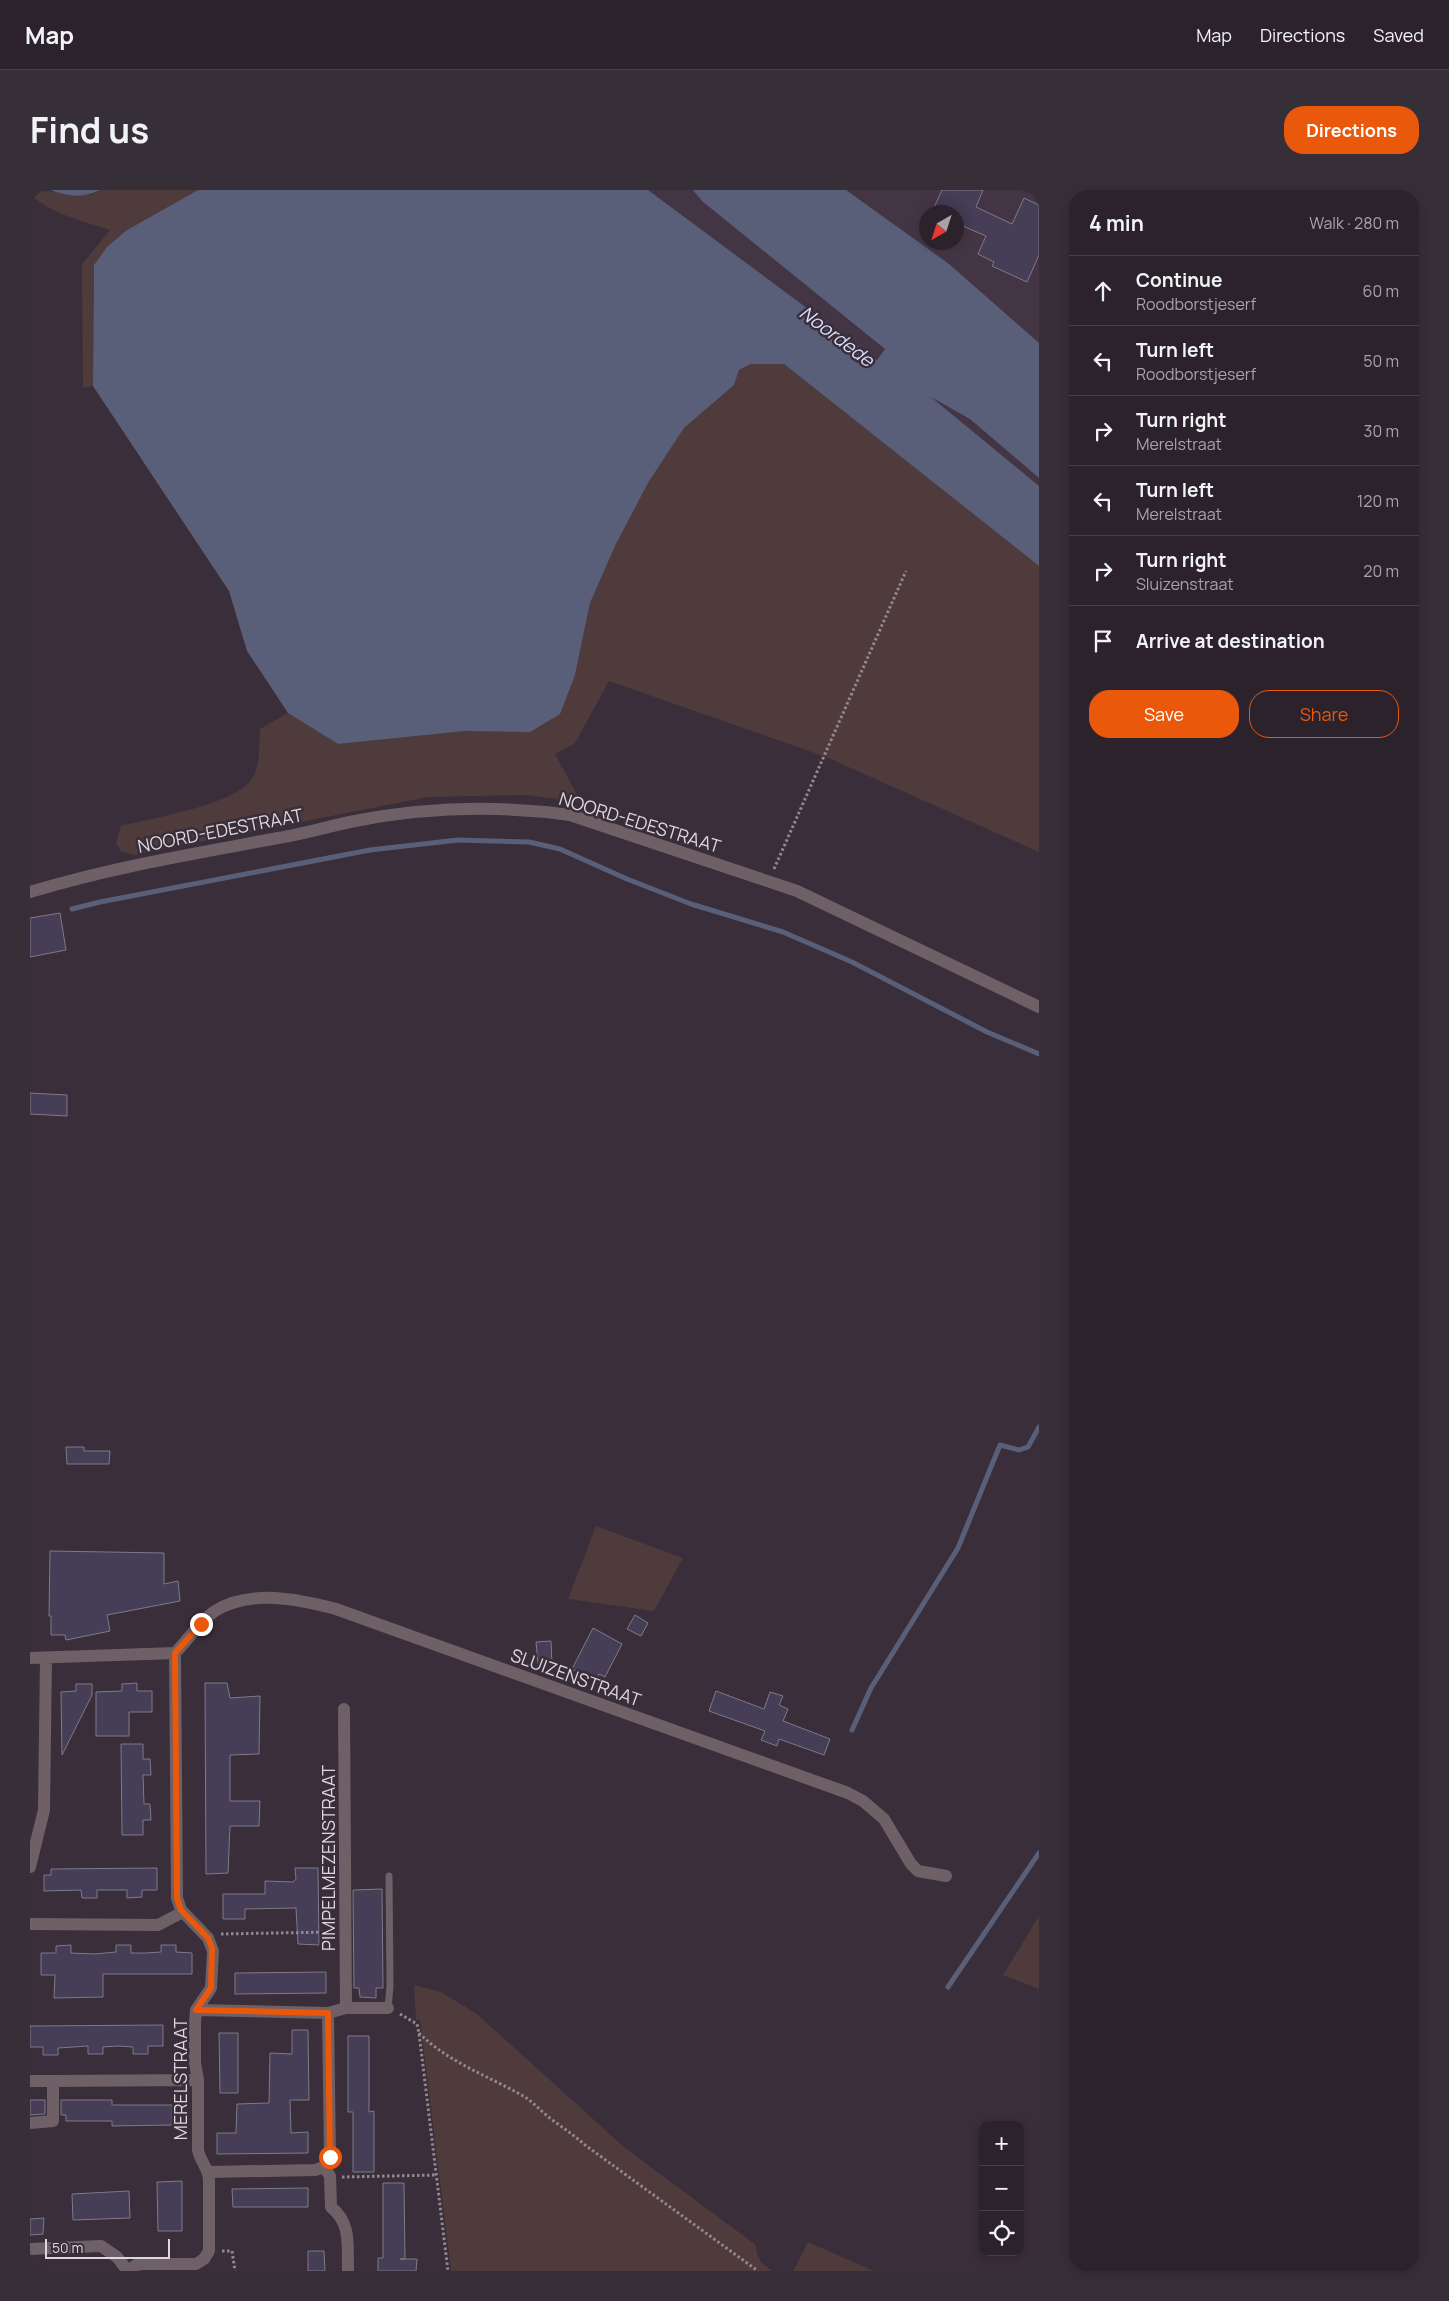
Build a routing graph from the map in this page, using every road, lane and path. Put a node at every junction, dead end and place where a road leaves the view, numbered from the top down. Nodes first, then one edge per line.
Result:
1 (906, 571) dead end
2 (769, 881) junction
3 (30, 892) edge
4 (1039, 1006) edge
5 (175, 1653) junction
6 (30, 1658) edge
7 (46, 1658) junction
8 (344, 1708) dead end
9 (30, 1867) edge
10 (389, 1876) dead end
11 (946, 1876) dead end
12 (183, 1912) junction
13 (30, 1924) edge
14 (346, 1933) junction
15 (208, 1938) junction
16 (346, 2008) junction
17 (388, 2008) junction
18 (196, 2010) junction
19 (328, 2013) junction
20 (419, 2032) junction
21 (198, 2080) junction
22 (30, 2081) edge
23 (53, 2081) junction
24 (30, 2123) edge
25 (208, 2172) junction
26 (327, 2172) junction
27 (437, 2175) junction
28 (30, 2250) edge
29 (209, 2251) junction
30 (128, 2271) edge
31 (235, 2271) edge
32 (348, 2271) edge
33 (448, 2271) edge
34 (758, 2271) edge

1 - 2 path
2 - 3 street, NOORD-EDESTRAAT
2 - 4 street, NOORD-EDESTRAAT
5 - 7 street
5 - 11 street, SLUIZENSTRAAT
5 - 12 street
6 - 7 street
7 - 9 street
8 - 14 street, PIMPELMEZENSTRAAT
10 - 17 lane
12 - 13 street
12 - 15 street
14 - 15 path
14 - 16 street, PIMPELMEZENSTRAAT
15 - 18 street, MERELSTRAAT
16 - 17 street
16 - 19 street
17 - 20 path
18 - 19 street
18 - 21 street, MERELSTRAAT
19 - 26 street
20 - 27 path
20 - 34 path
21 - 23 street
21 - 25 street, MERELSTRAAT
22 - 23 street
23 - 24 street
25 - 26 street
25 - 29 street, MERELSTRAAT
26 - 27 path
26 - 32 street
27 - 33 path
28 - 30 street
29 - 30 street
29 - 31 path

